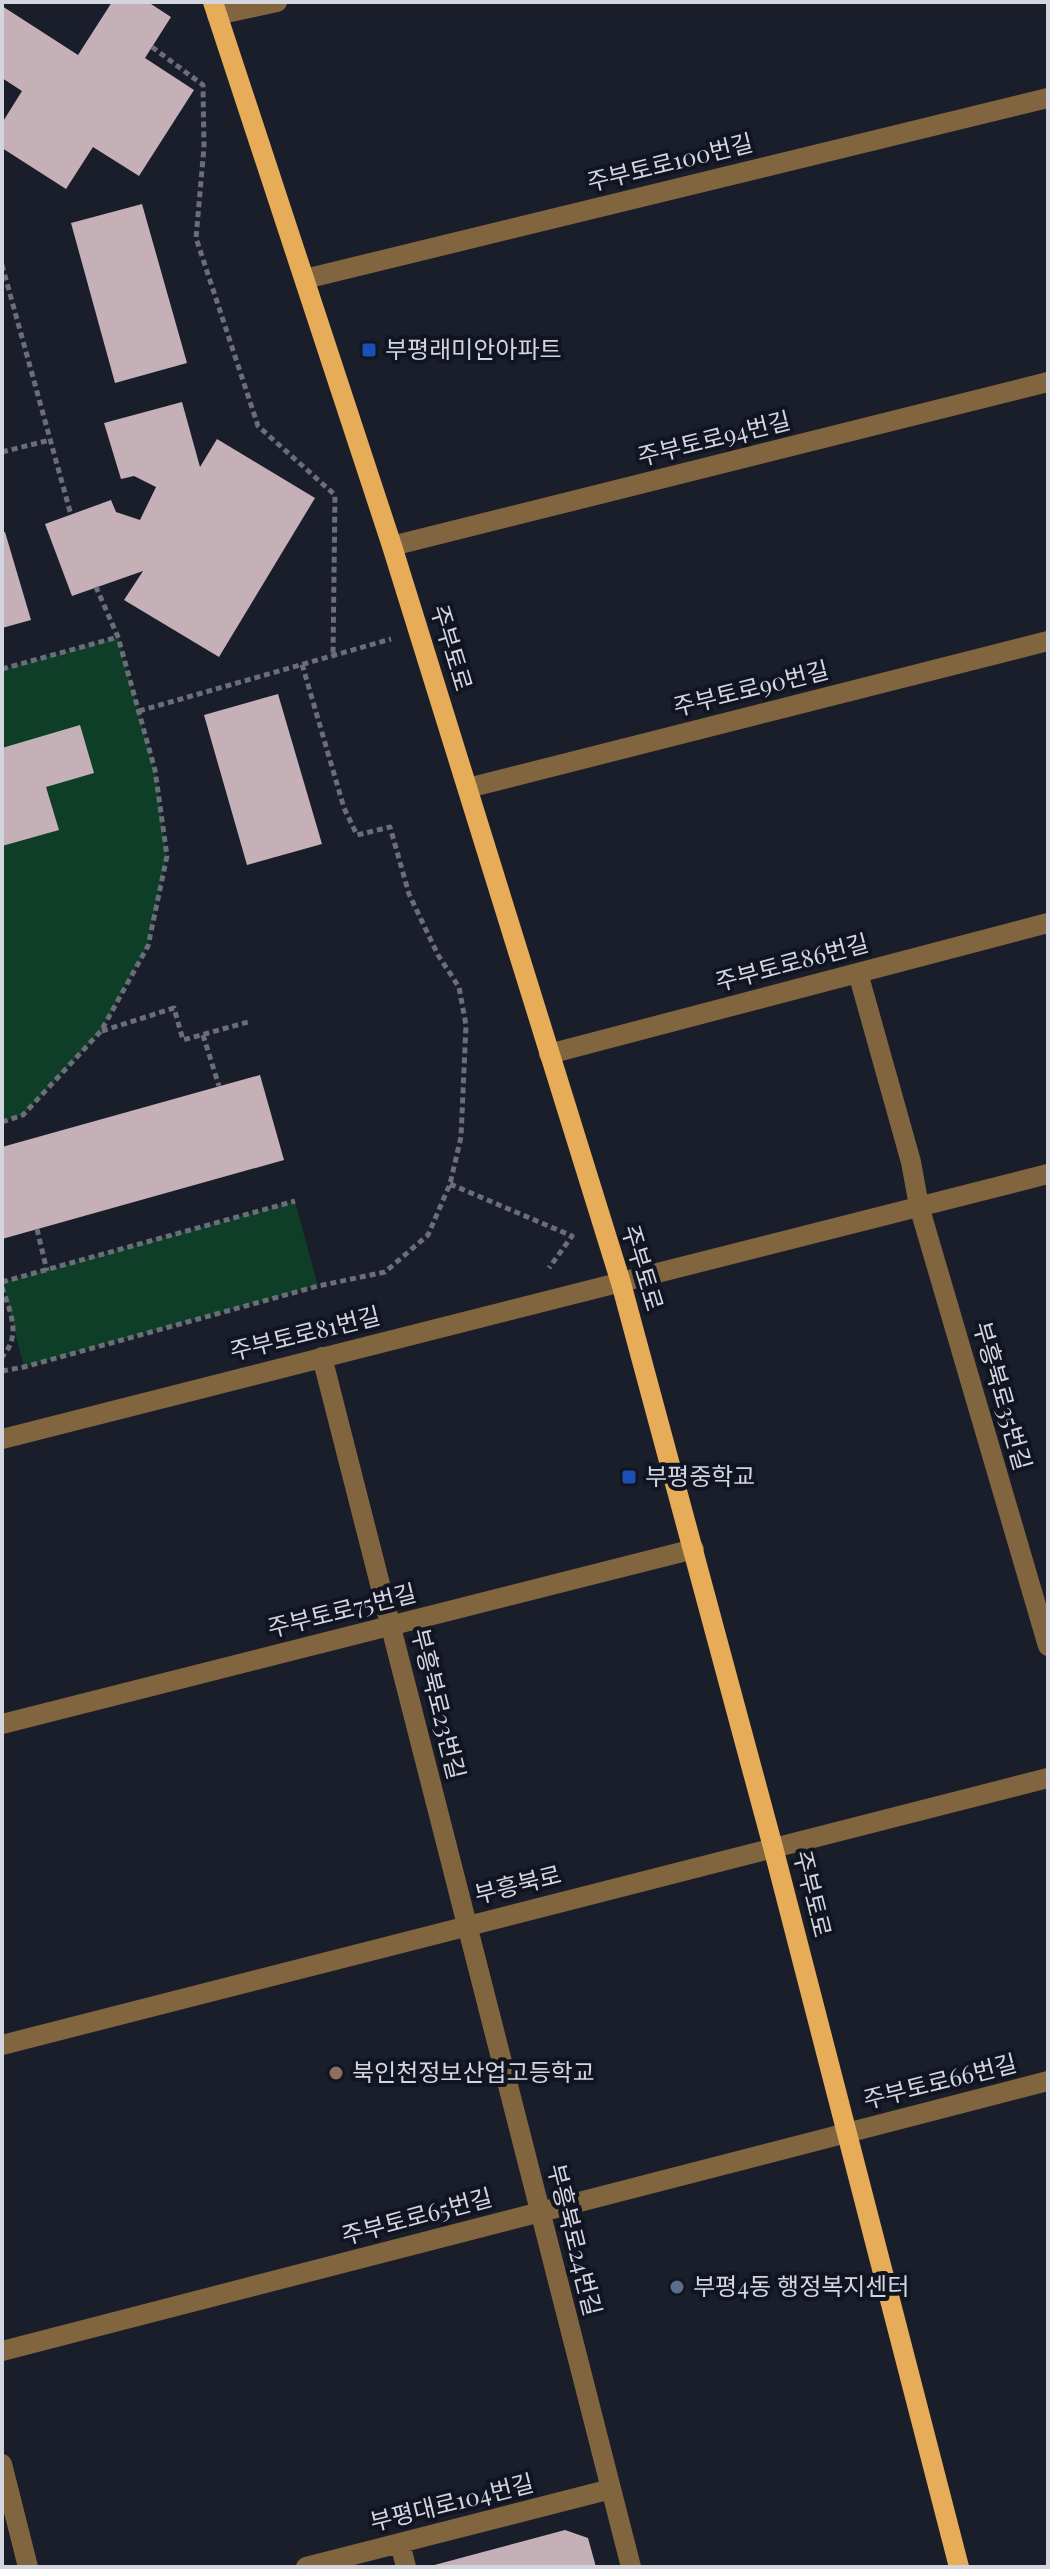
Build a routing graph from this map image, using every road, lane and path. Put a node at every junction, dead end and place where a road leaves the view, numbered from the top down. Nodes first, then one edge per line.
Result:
1 (277, 2) edge
2 (215, 9) edge
3 (152, 47) dead end
4 (1048, 98) edge
5 (2, 265) edge
6 (305, 279) junction
7 (1048, 382) edge
8 (50, 440) junction
9 (2, 452) edge
10 (71, 515) dead end
11 (392, 546) junction
12 (96, 587) dead end
13 (418, 631) junction
14 (118, 637) junction
15 (1048, 641) edge
16 (333, 655) junction
17 (302, 664) junction
18 (2, 669) edge
19 (138, 711) junction
20 (468, 788) junction
21 (1048, 923) edge
22 (858, 973) junction
23 (248, 1022) dead end
24 (101, 1031) junction
25 (203, 1035) junction
26 (549, 1054) junction
27 (219, 1086) dead end
28 (2, 1122) edge
29 (1048, 1174) edge
30 (450, 1184) junction
31 (295, 1201) dead end
32 (919, 1206) junction
33 (37, 1229) dead end
34 (47, 1271) junction
35 (621, 1283) junction
36 (2, 1285) edge
37 (523, 1305) junction
38 (2, 1357) edge
39 (322, 1357) junction
40 (2, 1371) edge
41 (2, 1439) edge
42 (694, 1549) junction
43 (391, 1626) junction
44 (1048, 1646) edge
45 (2, 1724) edge
46 (1048, 1778) edge
47 (773, 1847) junction
48 (467, 1925) junction
49 (2, 2045) edge
50 (1048, 2081) edge
51 (846, 2133) junction
52 (540, 2212) junction
53 (2, 2351) edge
54 (2, 2464) edge
55 (611, 2489) junction
56 (400, 2543) junction
57 (28, 2567) edge
58 (306, 2567) edge
59 (406, 2567) edge
60 (631, 2567) edge
61 (959, 2567) edge

1 - 2 street
2 - 6 main road, 주부토로
3 - 16 path
4 - 6 street, 주부토로100번길
5 - 8 path
6 - 11 main road, 주부토로
7 - 11 street, 주부토로94번길
8 - 9 path
8 - 10 path
11 - 13 main road, 주부토로
12 - 14 path
13 - 16 path
13 - 20 main road, 주부토로
14 - 18 path
14 - 19 path
15 - 20 street, 주부토로90번길
16 - 17 path
17 - 19 path
17 - 30 path
19 - 24 path
20 - 26 main road, 주부토로
21 - 22 street, 주부토로86번길
22 - 26 street, 주부토로86번길
22 - 32 street, 부흥북로35번길
23 - 25 path
24 - 25 path
24 - 28 path
25 - 27 path
26 - 35 main road, 주부토로
29 - 32 street
30 - 37 path
30 - 40 path
31 - 34 path
32 - 35 street, 주부토로81번길
32 - 44 street, 부흥북로35번길
33 - 34 path
34 - 36 path
35 - 37 street, 주부토로81번길
35 - 42 main road, 주부토로
36 - 38 path
37 - 39 street, 주부토로81번길
39 - 41 street, 주부토로81번길
39 - 43 street, 부흥북로23번길
42 - 43 street, 주부토로75번길
42 - 47 main road, 주부토로
43 - 45 street, 주부토로75번길
43 - 48 street, 부흥북로23번길
46 - 47 street, 부흥북로
47 - 48 street, 부흥북로
47 - 51 main road, 주부토로
48 - 49 street, 부흥북로
48 - 52 street, 부흥북로24번길
50 - 51 street, 주부토로66번길
51 - 52 street, 주부토로65번길
51 - 61 main road, 주부토로
52 - 53 street, 주부토로65번길
52 - 55 street, 부흥북로24번길
54 - 57 street
55 - 56 street, 부평대로104번길
55 - 60 street, 부흥북로24번길
56 - 58 street, 부평대로104번길
56 - 59 street

